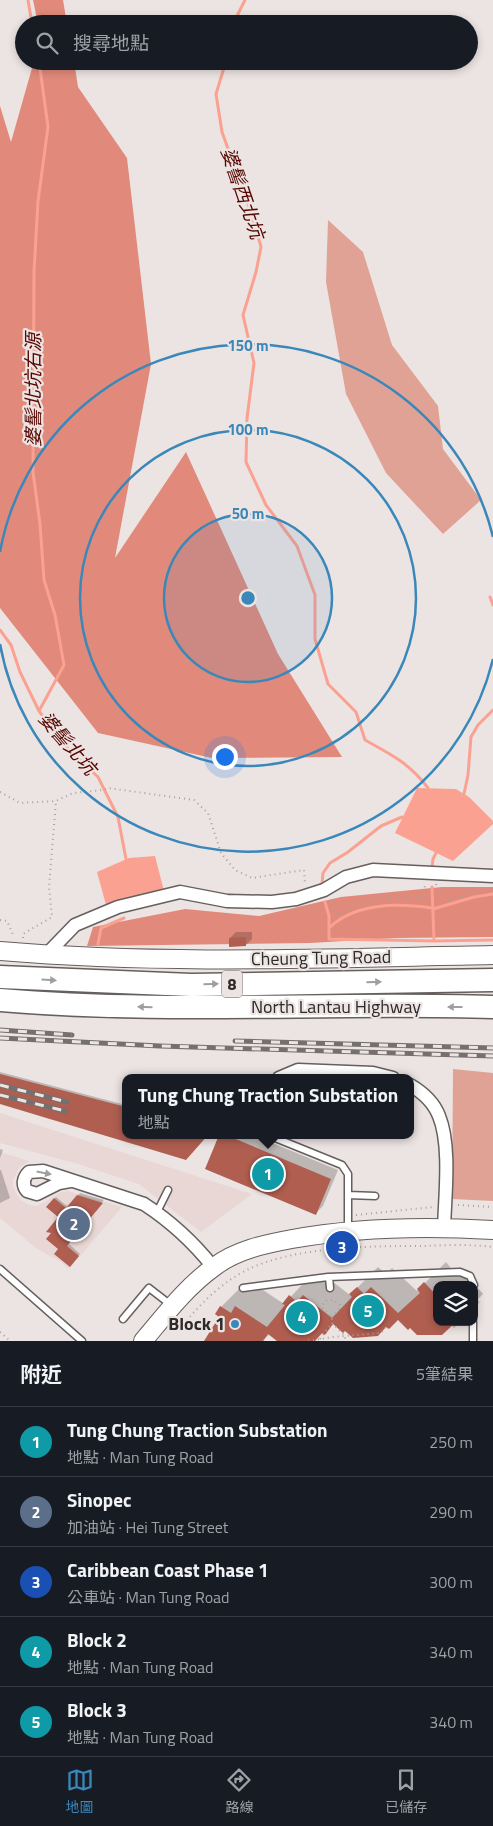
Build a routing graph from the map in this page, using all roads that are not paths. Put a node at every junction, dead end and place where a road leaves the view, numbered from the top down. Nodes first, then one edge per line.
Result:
1 (493, 876) edge
2 (0, 951) edge
3 (46, 955) junction
4 (493, 956) edge
5 (0, 977) edge
6 (493, 980) edge
7 (0, 1000) edge
8 (493, 1007) edge
9 (289, 1074) edge
10 (377, 1074) edge
11 (414, 1087) edge
12 (278, 1139) edge
13 (70, 1181) dead end
14 (168, 1190) dead end
15 (348, 1195) junction
16 (376, 1196) dead end
17 (157, 1212) junction
18 (444, 1228) junction
19 (493, 1230) edge
20 (348, 1231) junction
21 (213, 1267) junction
22 (0, 1269) edge
23 (330, 1277) junction
24 (472, 1281) edge
25 (242, 1288) dead end
26 (330, 1288) dead end
27 (172, 1306) junction
28 (123, 1318) dead end
29 (473, 1326) edge
30 (82, 1341) edge
31 (143, 1341) edge
32 (473, 1341) edge

1 - 3 street
2 - 3 main road, Cheung Tung Road
3 - 4 main road, Cheung Tung Road
5 -> 6 highway, North Lantau Highway / 8
8 -> 7 highway, North Lantau Highway / 8
9 - 10 street
11 - 18 street
12 - 15 lane
13 - 17 street
14 - 17 lane
15 - 16 lane
15 - 20 lane
17 - 21 street
18 - 19 main road
18 - 20 main road
20 - 21 main road
21 - 27 main road
22 - 30 lane
23 - 24 lane
23 - 25 lane
23 - 26 lane
27 - 28 lane
27 - 31 main road
29 - 32 lane

